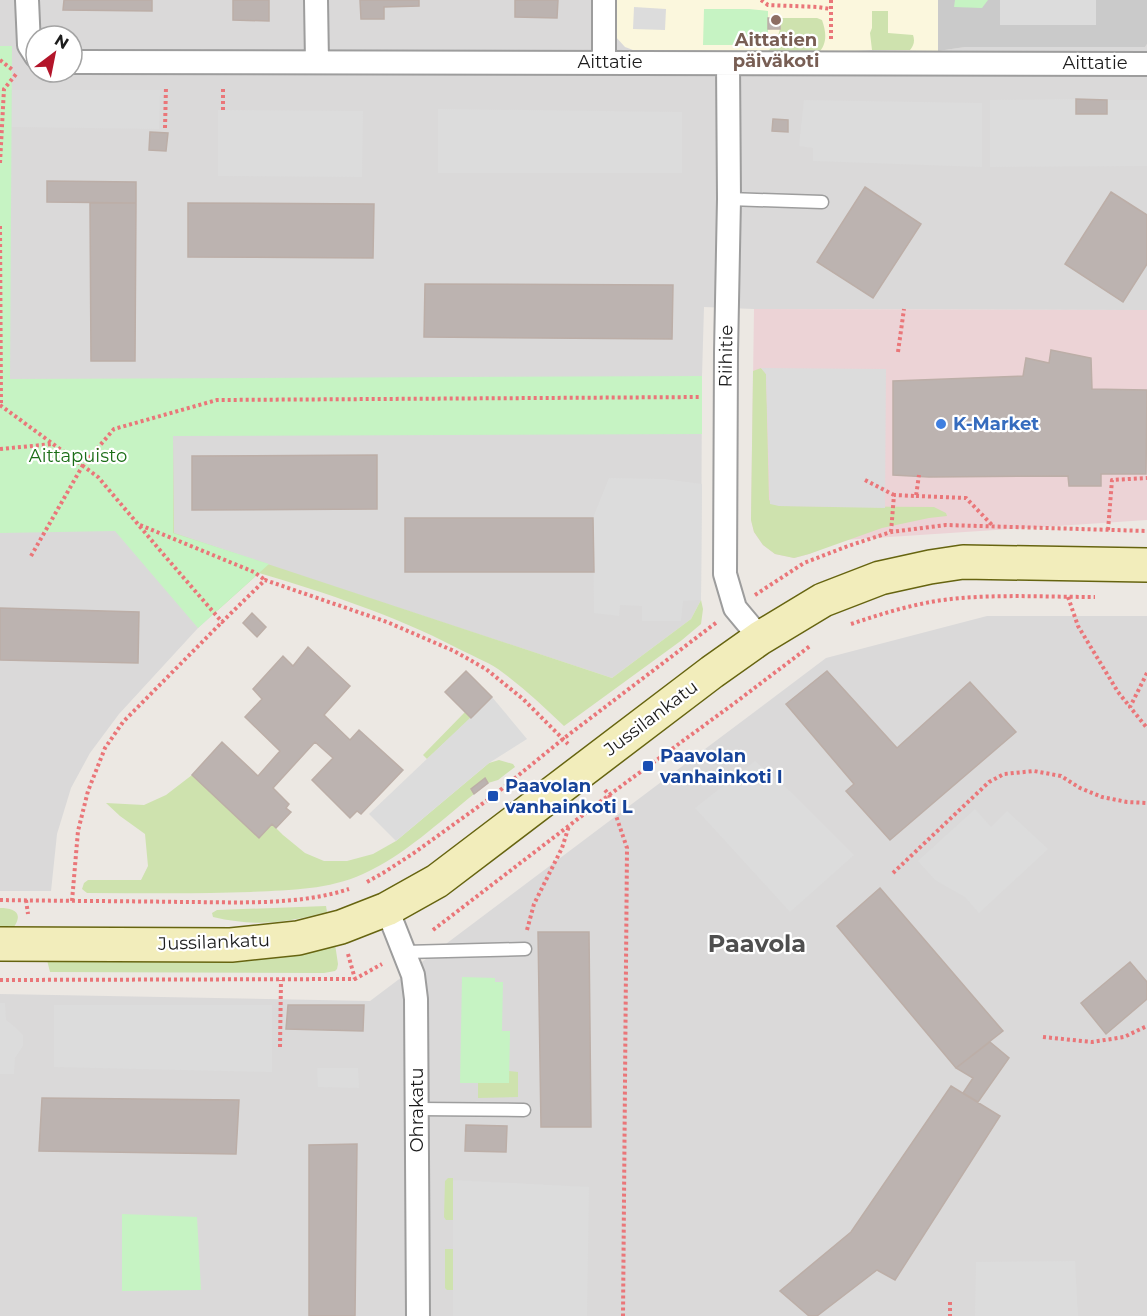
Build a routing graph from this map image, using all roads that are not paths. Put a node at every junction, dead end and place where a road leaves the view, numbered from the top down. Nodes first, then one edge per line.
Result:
1 (27, 0) edge
2 (316, 0) edge
3 (604, 0) edge
4 (28, 24) edge
5 (84, 62) edge
6 (316, 62) junction
7 (603, 62) junction
8 (728, 64) junction
9 (1147, 64) edge
10 (729, 199) junction
11 (822, 202) dead end
12 (1147, 565) edge
13 (760, 638) junction
14 (387, 909) junction
15 (0, 944) edge
16 (525, 949) road end
17 (405, 952) junction
18 (417, 1109) junction
19 (525, 1110) dead end
20 (418, 1316) edge

1 - 4 street
2 - 6 street
3 - 7 street
5 - 6 street, Aittatie
6 - 7 street, Aittatie
7 - 8 street, Aittatie
8 - 9 street, Aittatie
8 - 10 street, Riihitie
10 - 11 lane
10 - 13 street, Riihitie
12 - 13 main road, Jussilankatu
13 - 14 main road, Jussilankatu
14 - 15 main road, Jussilankatu
14 - 17 street, Ohrakatu
16 - 17 lane
17 - 18 street, Ohrakatu
18 - 19 lane
18 - 20 street, Ohrakatu

